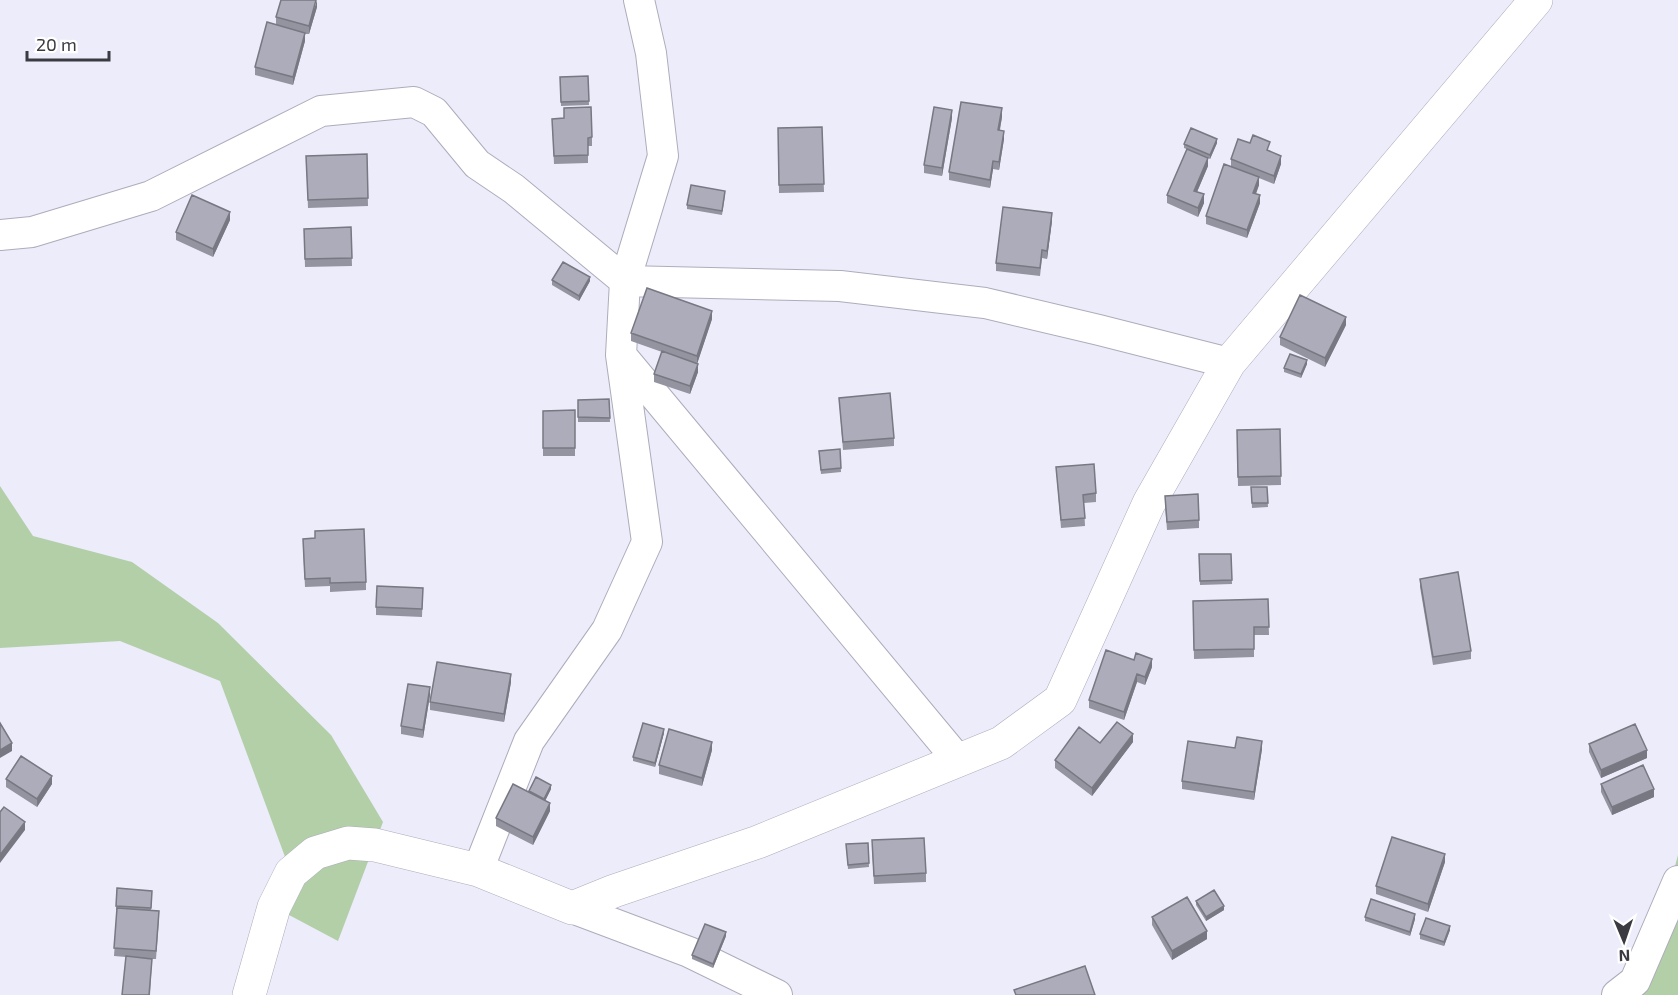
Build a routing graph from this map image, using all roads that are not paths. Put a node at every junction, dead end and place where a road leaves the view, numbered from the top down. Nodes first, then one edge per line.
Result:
1 (639, 0) edge
2 (1536, 0) edge
3 (0, 235) edge
4 (625, 281) junction
5 (621, 356) junction
6 (1229, 363) junction
7 (958, 760) junction
8 (477, 870) junction
9 (1678, 881) edge
10 (572, 908) junction
11 (249, 995) edge
12 (777, 995) edge
13 (1617, 995) edge

1 - 4 street
2 - 6 street
3 - 4 street
4 - 5 street
4 - 6 street
5 - 7 street
5 - 8 street
6 - 7 street
7 - 10 street
8 - 10 street
8 - 11 street
9 - 13 street
10 - 12 street

